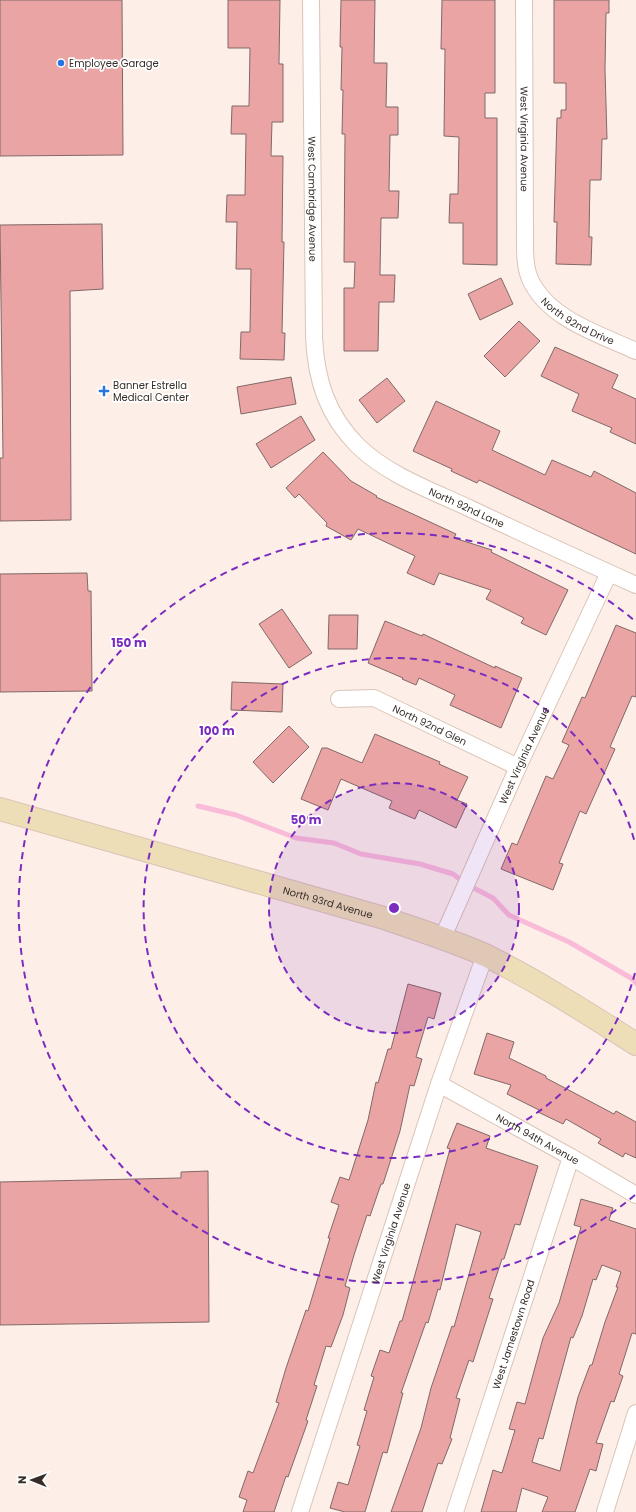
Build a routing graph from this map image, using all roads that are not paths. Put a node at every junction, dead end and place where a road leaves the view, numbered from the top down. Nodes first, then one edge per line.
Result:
1 (311, 0) edge
2 (524, 0) edge
3 (530, 279) joint
4 (636, 351) edge
5 (324, 397) joint
6 (609, 573) junction
7 (636, 585) edge
8 (339, 699) dead end
9 (518, 767) junction
10 (0, 809) edge
11 (442, 939) junction
12 (485, 956) junction
13 (636, 1044) edge
14 (439, 1084) junction
15 (571, 1157) junction
16 (636, 1195) edge
17 (636, 1413) edge
18 (300, 1512) edge
19 (455, 1512) edge
20 (605, 1512) edge

1 - 5 street, West Cambridge Avenue
2 - 3 street, West Virginia Avenue
3 - 4 street, North 92nd Drive
5 - 6 street, North 92nd Lane
6 - 7 street, North 92nd Lane
6 - 9 street, West Virginia Avenue
8 - 9 street, North 92nd Glen
9 - 11 street, West Virginia Avenue
10 - 11 street, North 93rd Avenue
11 - 12 street, North 93rd Avenue
12 - 13 street, North 93rd Avenue
12 - 14 street, West Virginia Avenue
14 - 15 street, North 94th Avenue
14 - 18 street, West Virginia Avenue
15 - 16 street, North 94th Avenue
15 - 19 street, West Jamestown Road
17 - 20 street

